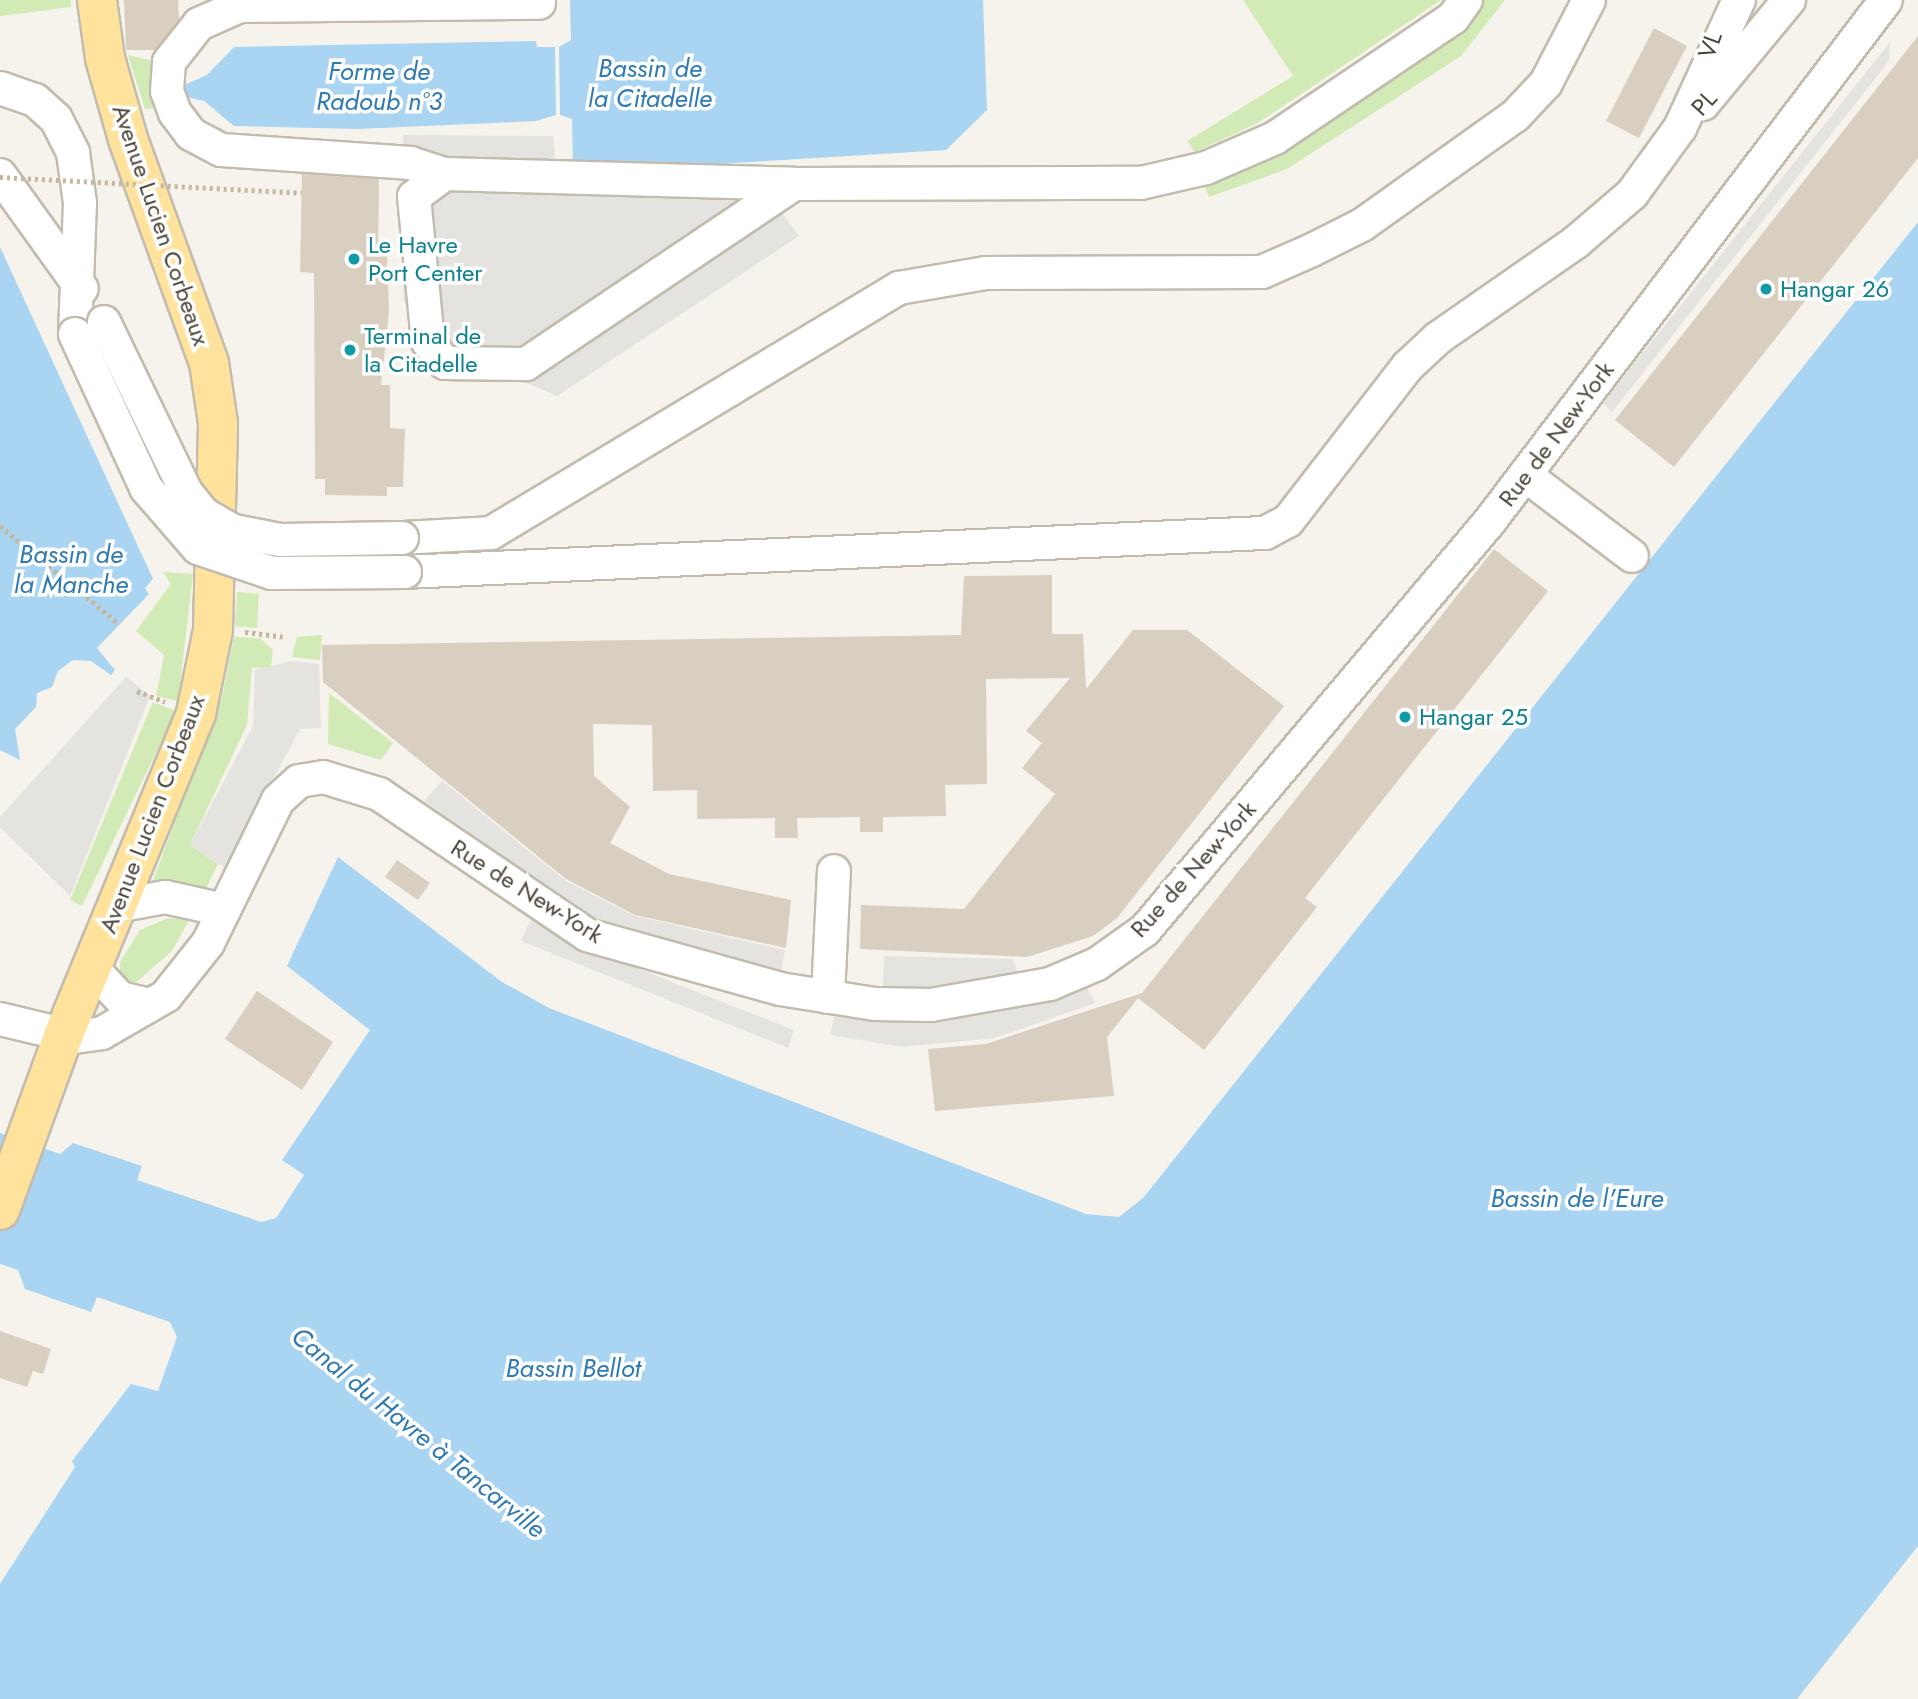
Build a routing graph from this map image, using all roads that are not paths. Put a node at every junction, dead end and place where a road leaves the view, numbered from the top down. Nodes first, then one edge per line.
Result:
1 (97, 0) edge
2 (1466, 0) edge
3 (1589, 0) edge
4 (1717, 0) edge
5 (1740, 0) edge
6 (1789, 0) edge
7 (1886, 0) edge
8 (539, 3) dead end
9 (0, 88) edge
10 (1680, 128) junction
11 (444, 174) junction
12 (0, 176) edge
13 (794, 184) junction
14 (80, 285) junction
15 (1525, 475) junction
16 (1632, 556) dead end
17 (834, 871) dead end
18 (117, 906) junction
19 (225, 911) junction
20 (92, 968) junction
21 (828, 997) junction
22 (150, 1005) junction
23 (0, 1019) edge
24 (64, 1034) junction
25 (0, 1210) edge

1 - 18 main road, Avenue Lucien Corbeaux
2 - 13 street
3 - 14 street, bridge
4 - 10 street, VL
5 - 10 street, PL
6 - 10 street, PL
7 - 15 street, Rue de New-York
8 - 11 street
9 - 14 street
10 - 14 street, bridge
11 - 13 street
11 - 13 street
12 - 14 street
15 - 16 street
15 - 21 street, Rue de New-York
17 - 21 street
18 - 19 street
18 - 20 main road, Avenue Lucien Corbeaux
19 - 21 street, Rue de New-York
19 - 22 street, Rue de New-York
20 - 22 street
20 - 24 main road, Avenue Lucien Corbeaux
22 - 24 street, Rue de New-York
23 - 24 street, Rue de New-York
24 - 25 main road, Avenue Lucien Corbeaux

